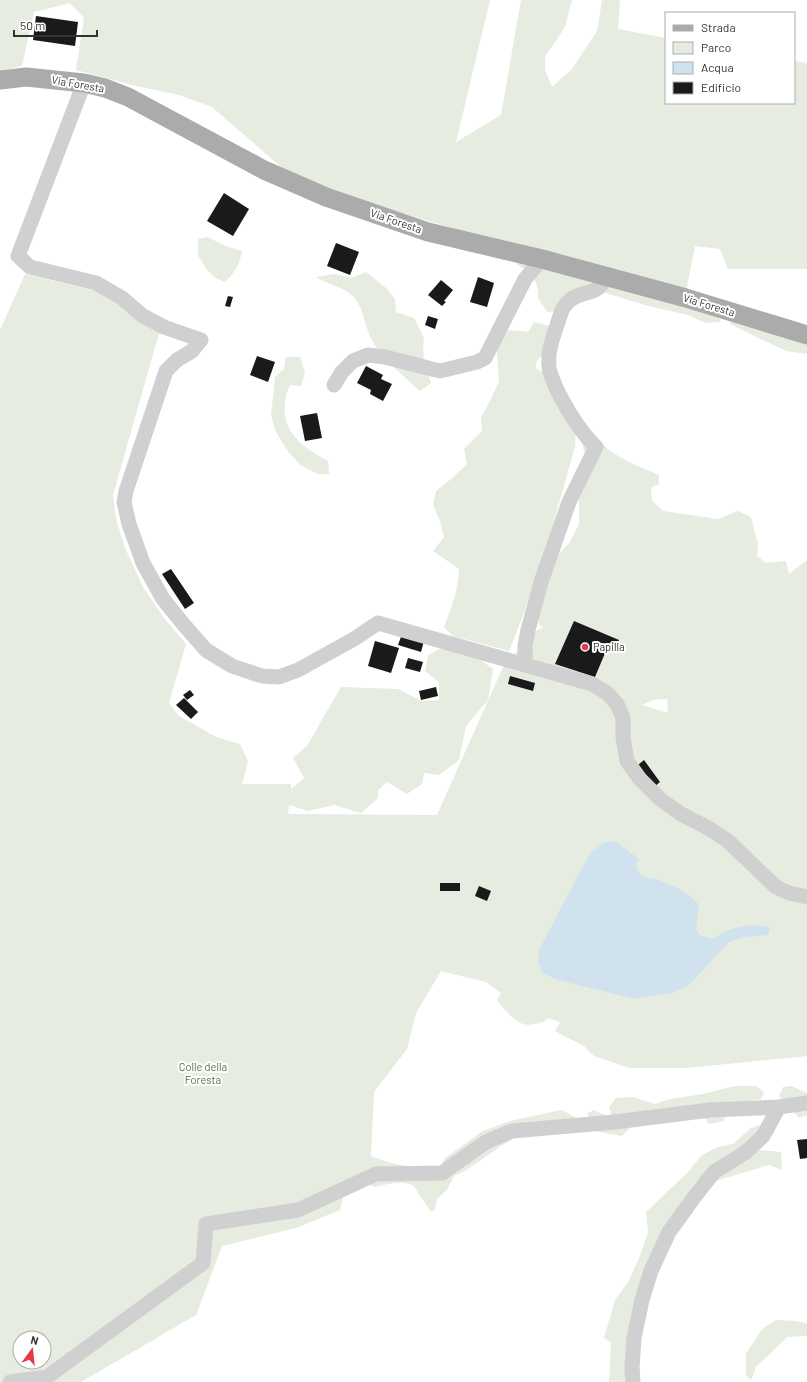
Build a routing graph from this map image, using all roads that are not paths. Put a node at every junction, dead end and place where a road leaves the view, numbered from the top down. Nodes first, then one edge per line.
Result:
1 (0, 80) edge
2 (84, 83) junction
3 (542, 259) junction
4 (605, 276) junction
5 (807, 335) edge
6 (334, 385) dead end
7 (525, 665) junction
8 (807, 897) edge
9 (807, 1103) edge
10 (778, 1107) junction
11 (10, 1382) edge
12 (633, 1382) edge

1 - 2 main road, Via Foresta
2 - 3 main road, Via Foresta
2 - 7 street
3 - 4 main road, Via Foresta
3 - 6 street
4 - 5 main road, Via Foresta
4 - 7 street
7 - 8 street
9 - 10 street
10 - 11 street
10 - 12 street

